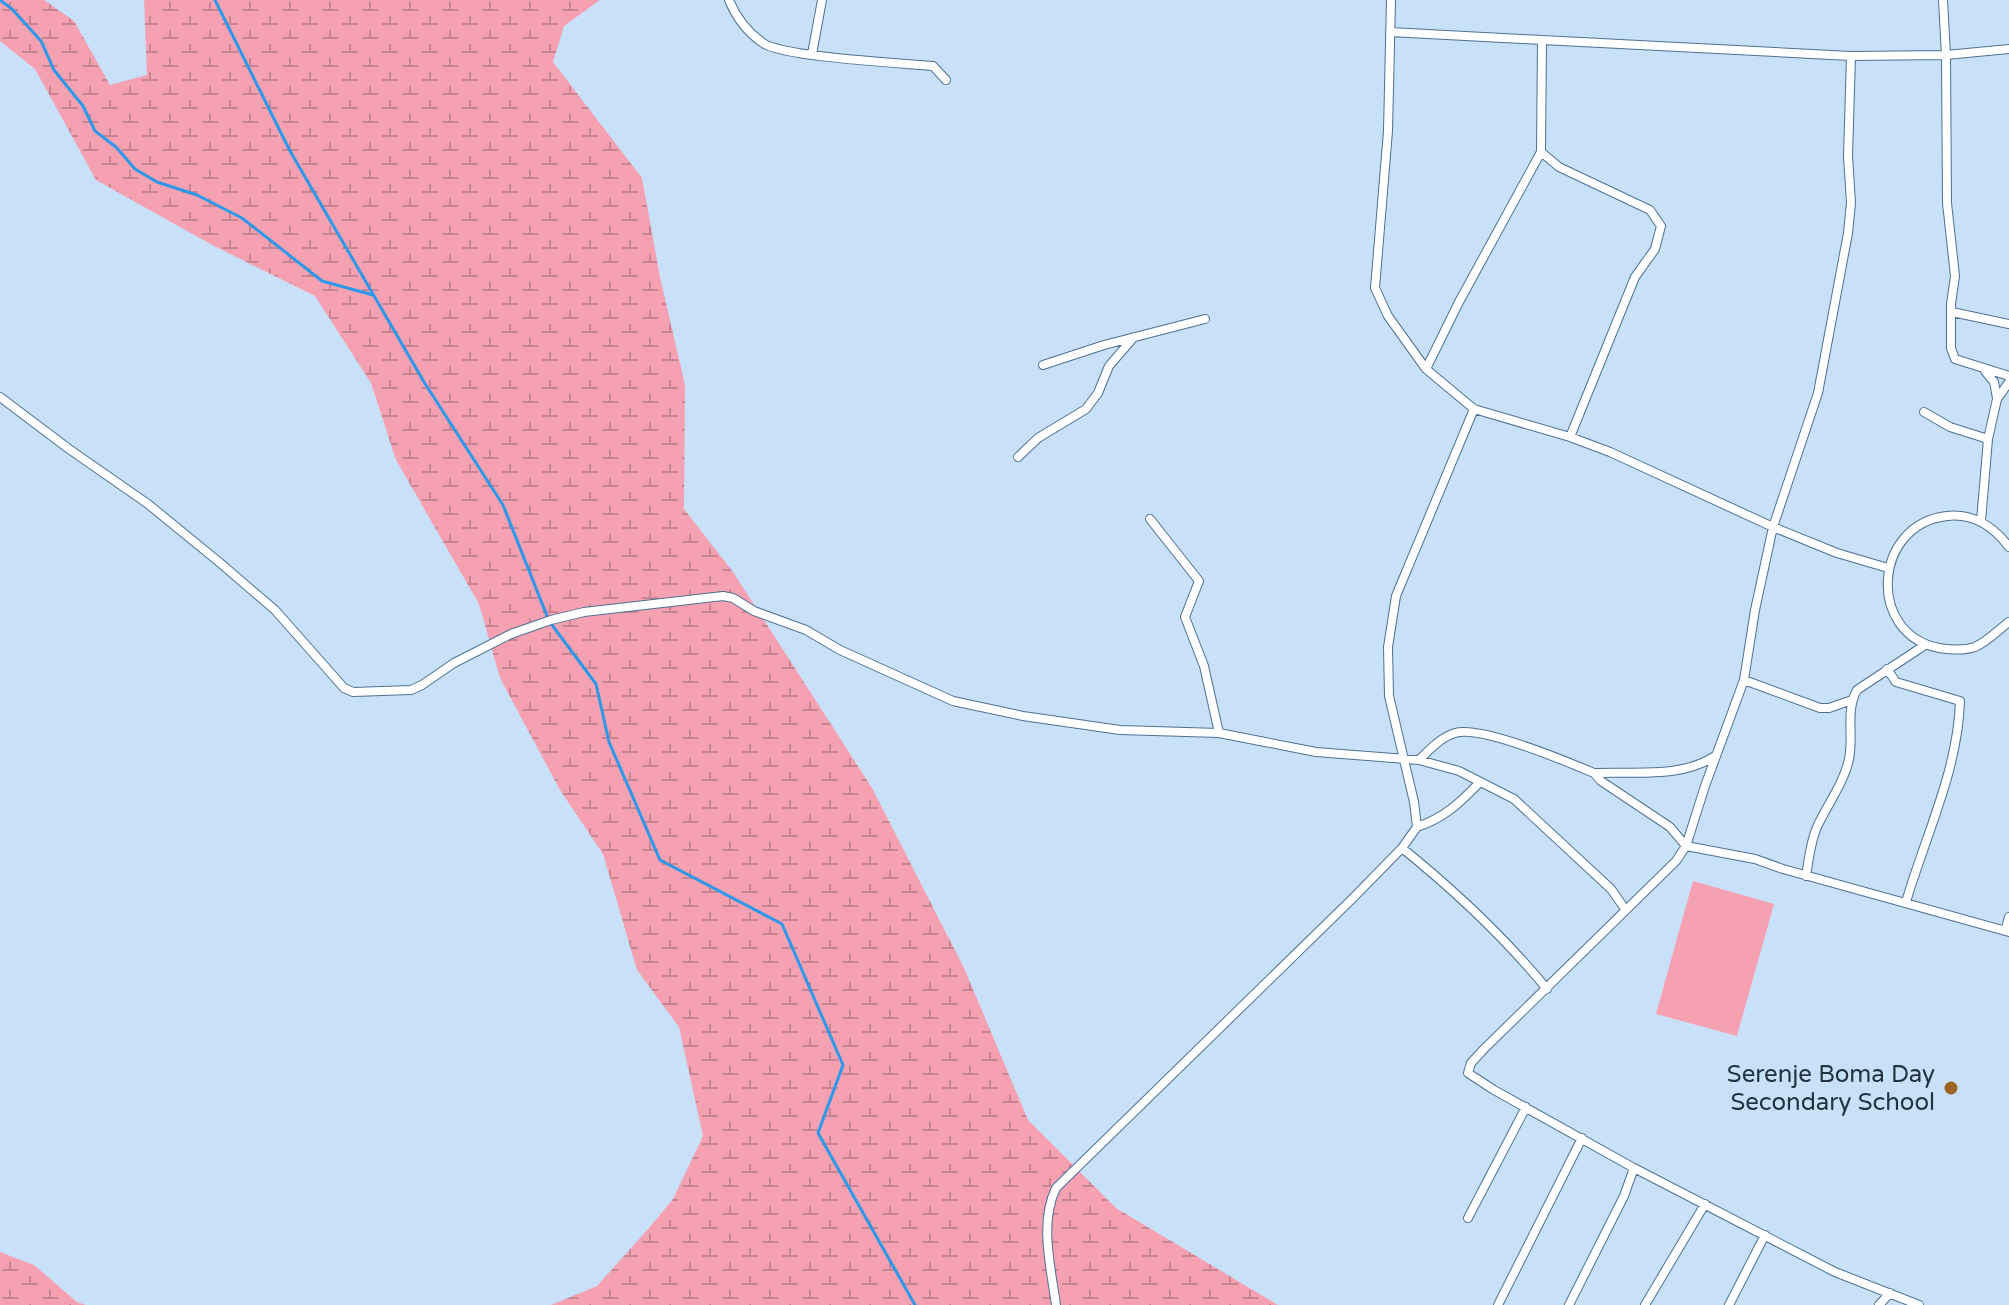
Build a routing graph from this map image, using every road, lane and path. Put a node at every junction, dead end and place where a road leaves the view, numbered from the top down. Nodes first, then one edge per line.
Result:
1 (729, 0) edge
2 (822, 0) edge
3 (1391, 0) edge
4 (1943, 0) edge
5 (1390, 32) junction
6 (1542, 40) junction
7 (2009, 49) edge
8 (812, 54) junction
9 (1946, 55) junction
10 (1851, 56) junction
11 (946, 80) dead end
12 (1541, 152) junction
13 (1952, 312) junction
14 (1205, 319) dead end
15 (2009, 324) edge
16 (1134, 337) junction
17 (1043, 365) dead end
18 (1982, 368) junction
19 (1426, 369) junction
20 (2009, 379) edge
21 (0, 397) edge
22 (1997, 399) junction
23 (1474, 409) junction
24 (1924, 412) dead end
25 (1570, 437) junction
26 (1988, 439) junction
27 (1018, 457) dead end
28 (1150, 519) dead end
29 (1981, 521) junction
30 (1773, 527) junction
31 (2009, 547) edge
32 (1888, 568) junction
33 (2009, 622) edge
34 (1925, 645) junction
35 (1887, 669) junction
36 (1744, 680) junction
37 (1852, 700) junction
38 (1219, 733) junction
39 (1716, 755) junction
40 (1404, 760) junction
41 (1419, 760) junction
42 (1594, 773) junction
43 (1480, 782) junction
44 (1417, 827) junction
45 (1686, 846) junction
46 (1402, 848) junction
47 (1806, 876) junction
48 (1906, 902) junction
49 (1625, 909) junction
50 (2009, 917) edge
51 (2007, 932) edge
52 (1547, 989) junction
53 (1526, 1107) junction
54 (1582, 1138) junction
55 (1634, 1168) junction
56 (1705, 1204) junction
57 (1468, 1218) dead end
58 (1765, 1235) junction
59 (1890, 1293) junction
60 (1056, 1305) edge
61 (1498, 1305) edge
62 (1569, 1305) edge
63 (1645, 1305) edge
64 (1729, 1305) edge
65 (1879, 1305) edge
66 (1919, 1305) edge

1 - 8 street
2 - 8 street
3 - 5 street
4 - 9 street
5 - 6 street
5 - 19 street
6 - 10 street
6 - 12 street
7 - 9 street
8 - 11 street
9 - 10 street
9 - 13 street
10 - 30 street
12 - 19 street
12 - 25 street
13 - 15 street
13 - 18 street
14 - 16 street
16 - 17 street
16 - 27 street
18 - 20 street
18 - 22 street
19 - 23 street
20 - 22 street
21 - 38 street
22 - 26 street
23 - 25 street
23 - 40 street
24 - 26 street
25 - 30 street
26 - 29 street
28 - 38 street
29 - 31 street
29 - 32 street
30 - 32 street
30 - 36 street
32 - 34 street
33 - 34 street
34 - 35 street
35 - 37 street
35 - 48 street
36 - 37 street
36 - 39 street
37 - 47 street
38 - 40 street
39 - 42 street
39 - 45 street
40 - 41 street
40 - 44 street
41 - 42 street
41 - 43 street
42 - 45 street
43 - 44 street
43 - 49 street
44 - 46 street
45 - 47 street
45 - 49 street
46 - 52 street
46 - 60 street
47 - 48 street
48 - 51 street
49 - 52 street
50 - 51 street
52 - 53 street
53 - 54 street
53 - 57 street
54 - 55 street
54 - 61 street
55 - 56 street
55 - 62 street
56 - 58 street
56 - 63 street
58 - 59 street
58 - 64 street
59 - 65 street
59 - 66 street

